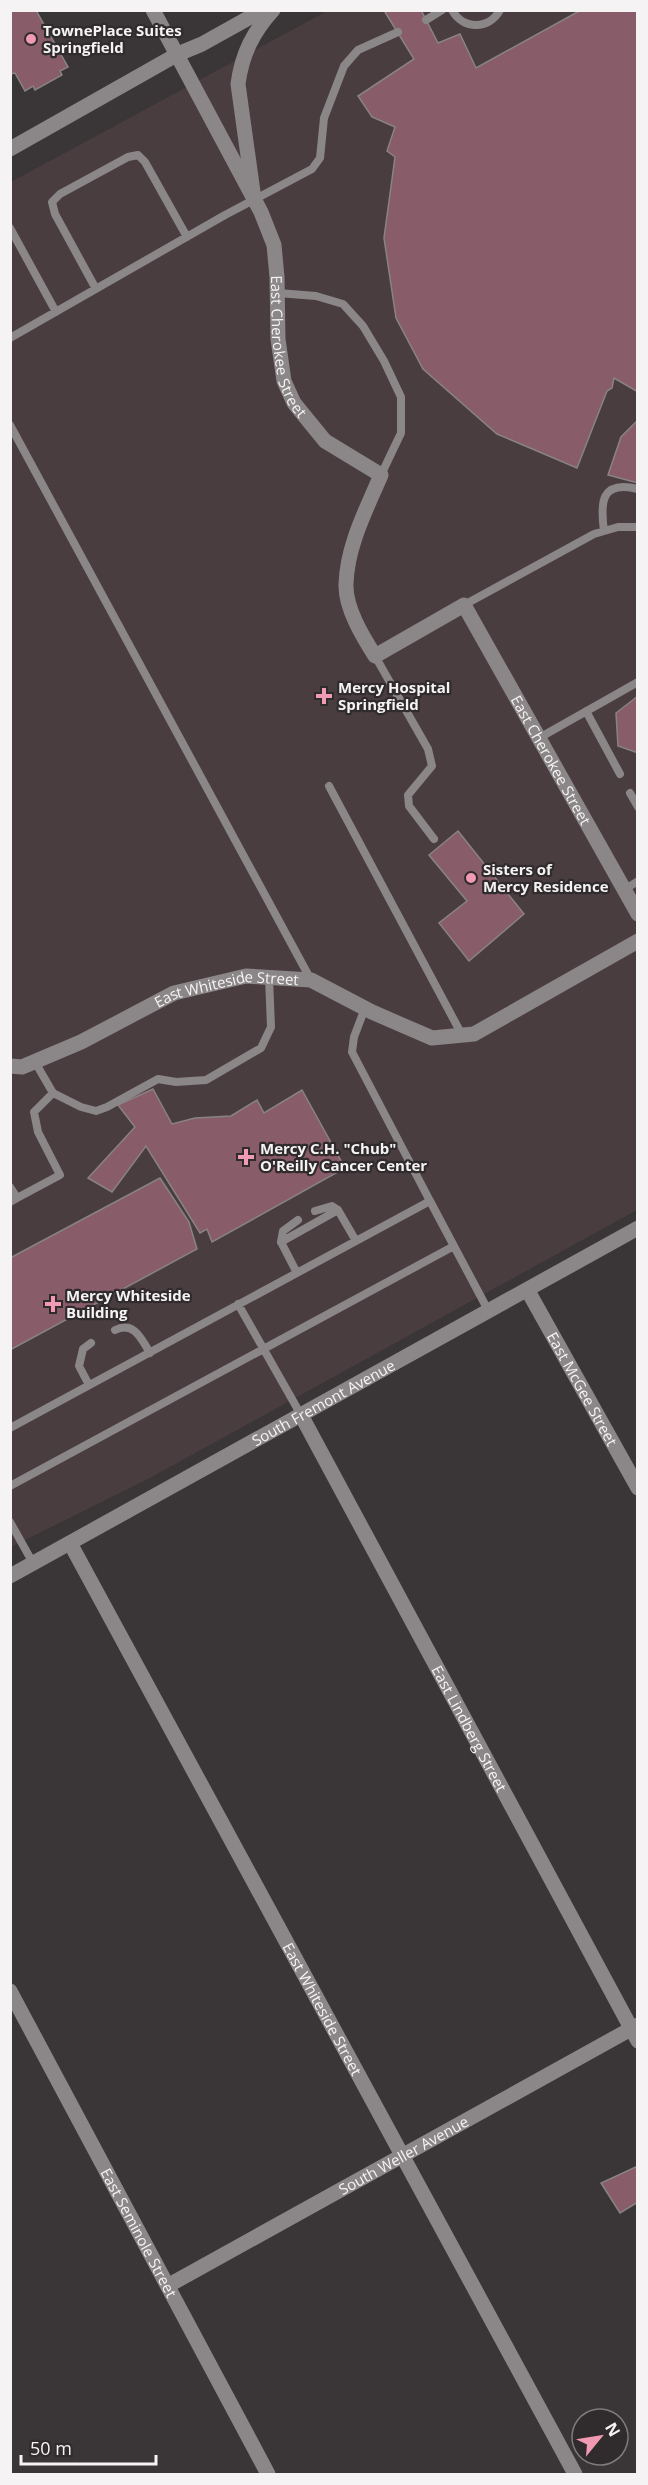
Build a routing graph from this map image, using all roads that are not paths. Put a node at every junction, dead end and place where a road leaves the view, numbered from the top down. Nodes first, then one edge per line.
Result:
1 (153, 10) edge
2 (263, 10) edge
3 (273, 10) edge
4 (442, 10) edge
5 (452, 10) edge
6 (500, 10) edge
7 (426, 20) dead end
8 (398, 32) dead end
9 (178, 54) junction
10 (12, 143) edge
11 (254, 199) junction
12 (10, 228) edge
13 (186, 237) junction
14 (96, 289) junction
15 (278, 293) junction
16 (56, 312) junction
17 (10, 338) edge
18 (10, 424) edge
19 (381, 475) junction
20 (638, 489) edge
21 (638, 527) edge
22 (604, 531) junction
23 (464, 605) junction
24 (375, 656) junction
25 (638, 682) edge
26 (586, 711) junction
27 (538, 738) junction
28 (620, 774) dead end
29 (329, 786) dead end
30 (630, 793) dead end
31 (638, 807) edge
32 (434, 839) dead end
33 (638, 881) edge
34 (624, 890) junction
35 (638, 914) edge
36 (638, 941) edge
37 (269, 977) junction
38 (311, 980) junction
39 (364, 1008) junction
40 (462, 1035) junction
41 (35, 1062) junction
42 (10, 1066) edge
43 (53, 1093) junction
44 (10, 1187) edge
45 (14, 1200) edge
46 (430, 1201) junction
47 (338, 1210) junction
48 (315, 1211) dead end
49 (298, 1220) dead end
50 (638, 1228) edge
51 (356, 1241) junction
52 (281, 1242) junction
53 (454, 1246) junction
54 (297, 1273) junction
55 (528, 1291) junction
56 (238, 1304) junction
57 (489, 1312) junction
58 (115, 1330) dead end
59 (91, 1343) dead end
60 (262, 1349) junction
61 (150, 1353) junction
62 (89, 1385) junction
63 (301, 1415) junction
64 (10, 1428) edge
65 (10, 1486) edge
66 (638, 1488) edge
67 (10, 1522) edge
68 (70, 1543) junction
69 (33, 1563) junction
70 (10, 1566) edge
71 (10, 1576) edge
72 (10, 1991) edge
73 (635, 2031) edge
74 (401, 2156) junction
75 (169, 2286) junction
76 (268, 2475) edge
77 (575, 2475) edge

1 - 9 street, East Cherokee Street
2 - 9 street
3 - 11 street
4 - 7 lane
5 - 6 lane
8 - 11 lane
9 - 10 street
9 - 11 street, East Cherokee Street
11 - 13 lane
11 - 15 street, East Cherokee Street
12 - 16 lane
13 - 14 lane
13 - 14 lane
14 - 16 lane
15 - 19 street, East Cherokee Street
15 - 19 lane
16 - 17 lane
18 - 38 lane
19 - 24 street
20 - 22 lane
21 - 22 lane
22 - 23 lane
23 - 24 street
23 - 27 street, East Cherokee Street
24 - 32 lane
25 - 26 lane
26 - 27 lane
26 - 28 lane
27 - 34 street, East Cherokee Street
29 - 40 lane
30 - 31 lane
33 - 34 lane
34 - 35 street, East Cherokee Street
36 - 40 street, East Whiteside Street
37 - 38 street, East Whiteside Street
37 - 41 street, East Whiteside Street
37 - 43 lane
38 - 39 street, East Whiteside Street
39 - 40 street, East Whiteside Street
39 - 46 lane
41 - 42 street, East Whiteside Street
41 - 43 lane
43 - 45 lane
44 - 45 lane
46 - 51 lane
46 - 53 lane
47 - 48 lane
47 - 51 lane
47 - 52 lane
49 - 52 lane
50 - 55 street, South Fremont Avenue
51 - 54 lane
52 - 54 lane
53 - 57 lane
53 - 60 lane
54 - 56 lane
55 - 57 street, South Fremont Avenue
55 - 66 street, East McGee Street
56 - 60 lane
56 - 61 lane
57 - 63 street, South Fremont Avenue
58 - 61 lane
59 - 62 lane
60 - 63 lane
60 - 65 lane
61 - 62 lane
62 - 64 lane
63 - 68 street, South Fremont Avenue
63 - 73 street, East Lindberg Street
67 - 69 lane
68 - 69 street, South Fremont Avenue
68 - 74 street, East Whiteside Street
69 - 70 street
69 - 71 street, South Fremont Avenue
72 - 75 street, East Seminole Street
73 - 74 street, South Weller Avenue
74 - 75 street, South Weller Avenue
74 - 77 street, East Whiteside Street
75 - 76 street, East Seminole Street

